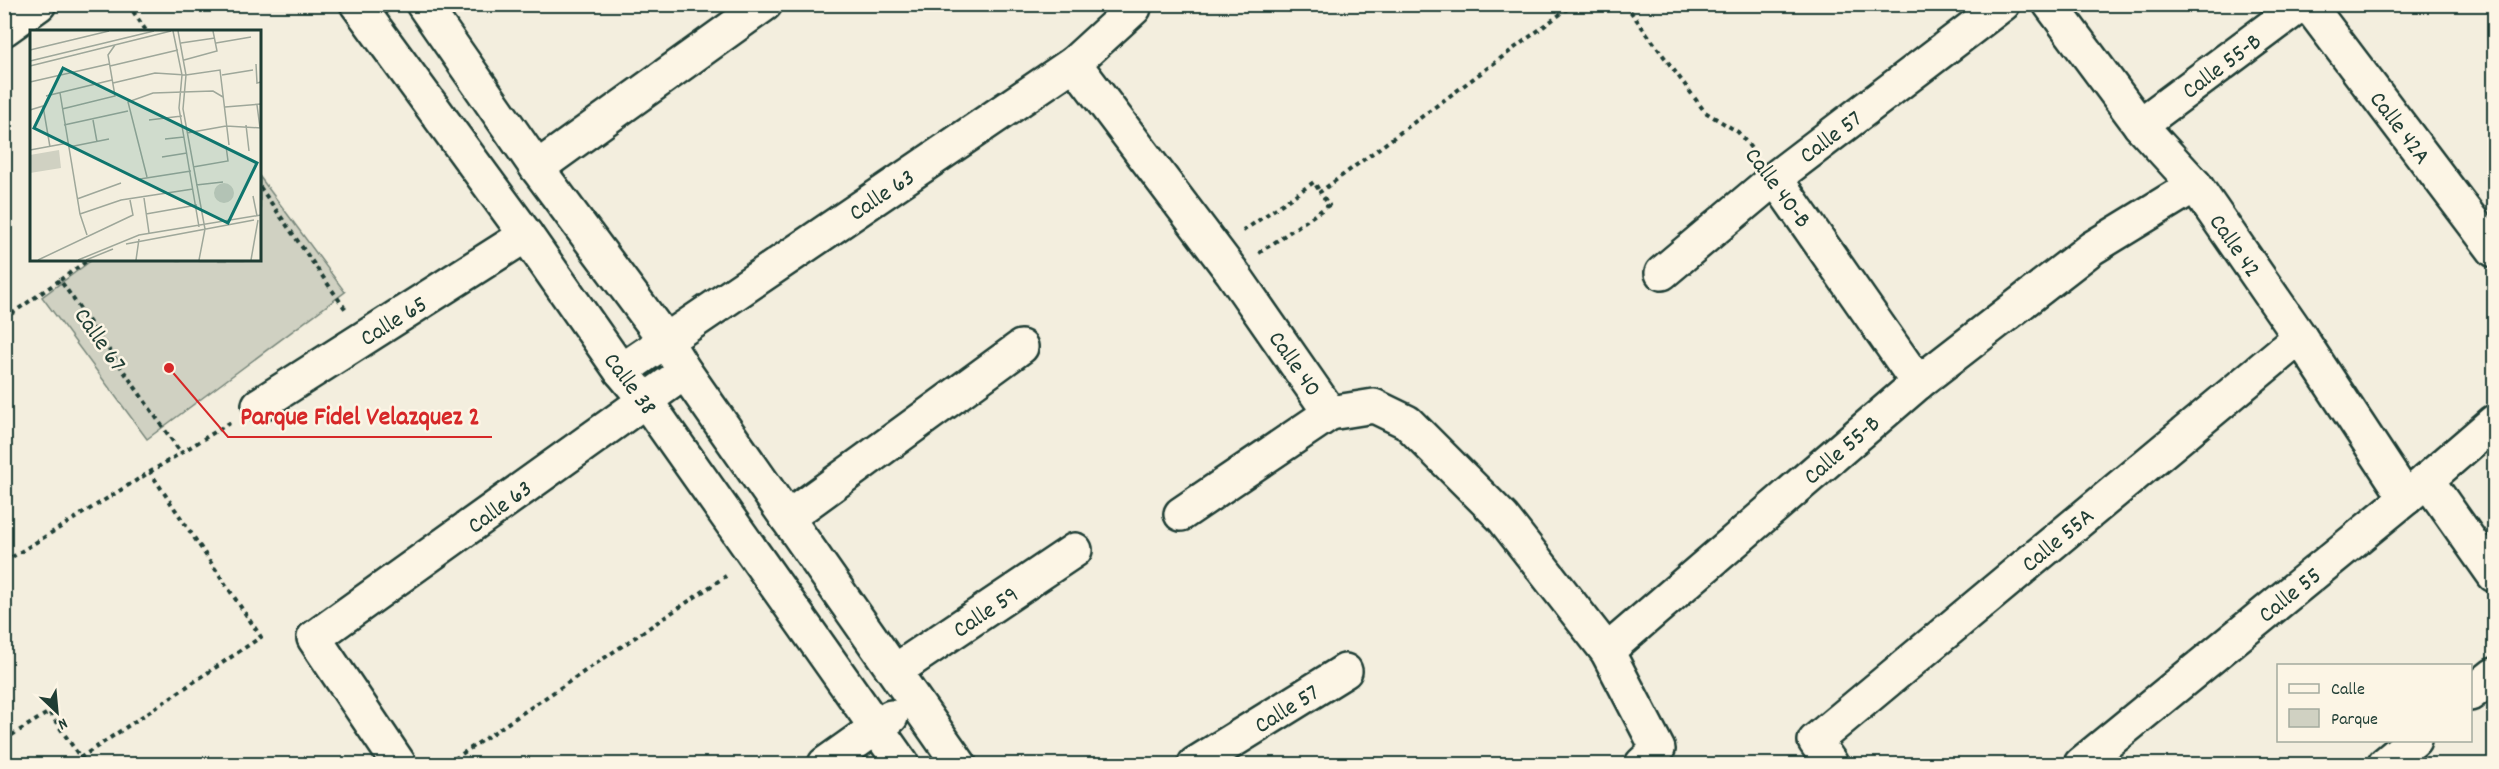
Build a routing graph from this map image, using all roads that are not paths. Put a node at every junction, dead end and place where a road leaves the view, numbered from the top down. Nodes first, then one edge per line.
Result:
1 (39, 4) edge
2 (357, 4) edge
3 (765, 4) edge
4 (2003, 4) edge
5 (2302, 4) edge
6 (2308, 4) edge
7 (431, 7) edge
8 (1134, 8) dead end
9 (2065, 10) edge
10 (4, 29) edge
11 (388, 45) junction
12 (1074, 63) junction
13 (2140, 125) junction
14 (537, 168) junction
15 (1775, 178) junction
16 (2195, 185) junction
17 (526, 235) junction
18 (2494, 250) edge
19 (1662, 273) dead end
20 (2300, 337) junction
21 (665, 340) junction
22 (1021, 347) dead end
23 (621, 371) junction
24 (685, 372) junction
25 (1918, 383) junction
26 (646, 401) junction
27 (259, 405) road end
28 (1330, 413) junction
29 (2494, 422) edge
30 (2417, 489) junction
31 (1181, 514) dead end
32 (786, 518) junction
33 (1075, 550) dead end
34 (2494, 574) edge
35 (1608, 651) junction
36 (1345, 671) dead end
37 (895, 672) junction
38 (2494, 675) edge
39 (2472, 692) edge
40 (914, 701) junction
41 (875, 728) junction
42 (2413, 742) edge
43 (1823, 753) edge
44 (399, 765) edge
45 (825, 765) edge
46 (902, 765) edge
47 (959, 765) edge
48 (1196, 765) edge
49 (1642, 765) edge
50 (2080, 765) edge
51 (2385, 765) edge

1 - 10 street
2 - 11 street, Calle 38
3 - 14 street
4 - 15 street, Calle 57
5 - 13 street, Calle 55-B
6 - 18 street, Calle 42A
7 - 11 street
7 - 14 street, Calle 38
8 - 12 street, Calle 63
9 - 13 street, Calle 42
11 - 17 street, Calle 38
12 - 21 street, Calle 63
12 - 28 street, Calle 40
13 - 16 street, Calle 42
14 - 21 street, Calle 38
15 - 19 street, Calle 57
15 - 25 street, Calle 40-B
16 - 20 street, Calle 42
16 - 25 street, Calle 55-B
17 - 23 street, Calle 38
17 - 27 street, Calle 65
20 - 30 street, Calle 42
20 - 43 street, Calle 55A
21 - 23 street, Calle 63
21 - 24 street, Calle 38
22 - 32 street
23 - 26 street, Calle 38
24 - 26 street, Calle 63
24 - 32 street, Calle 38
25 - 35 street, Calle 55-B
26 - 41 street, Calle 38
26 - 44 street, Calle 63
28 - 31 street
28 - 35 street, Calle 40
29 - 30 street, Calle 55
30 - 34 street, Calle 42
30 - 50 street, Calle 55
32 - 37 street, Calle 38
33 - 37 street, Calle 59
35 - 49 street
36 - 48 street, Calle 57
37 - 40 street, Calle 38
38 - 39 street
40 - 41 street
40 - 47 street, Calle 38
41 - 45 street
41 - 46 street, Calle 38
42 - 51 street

